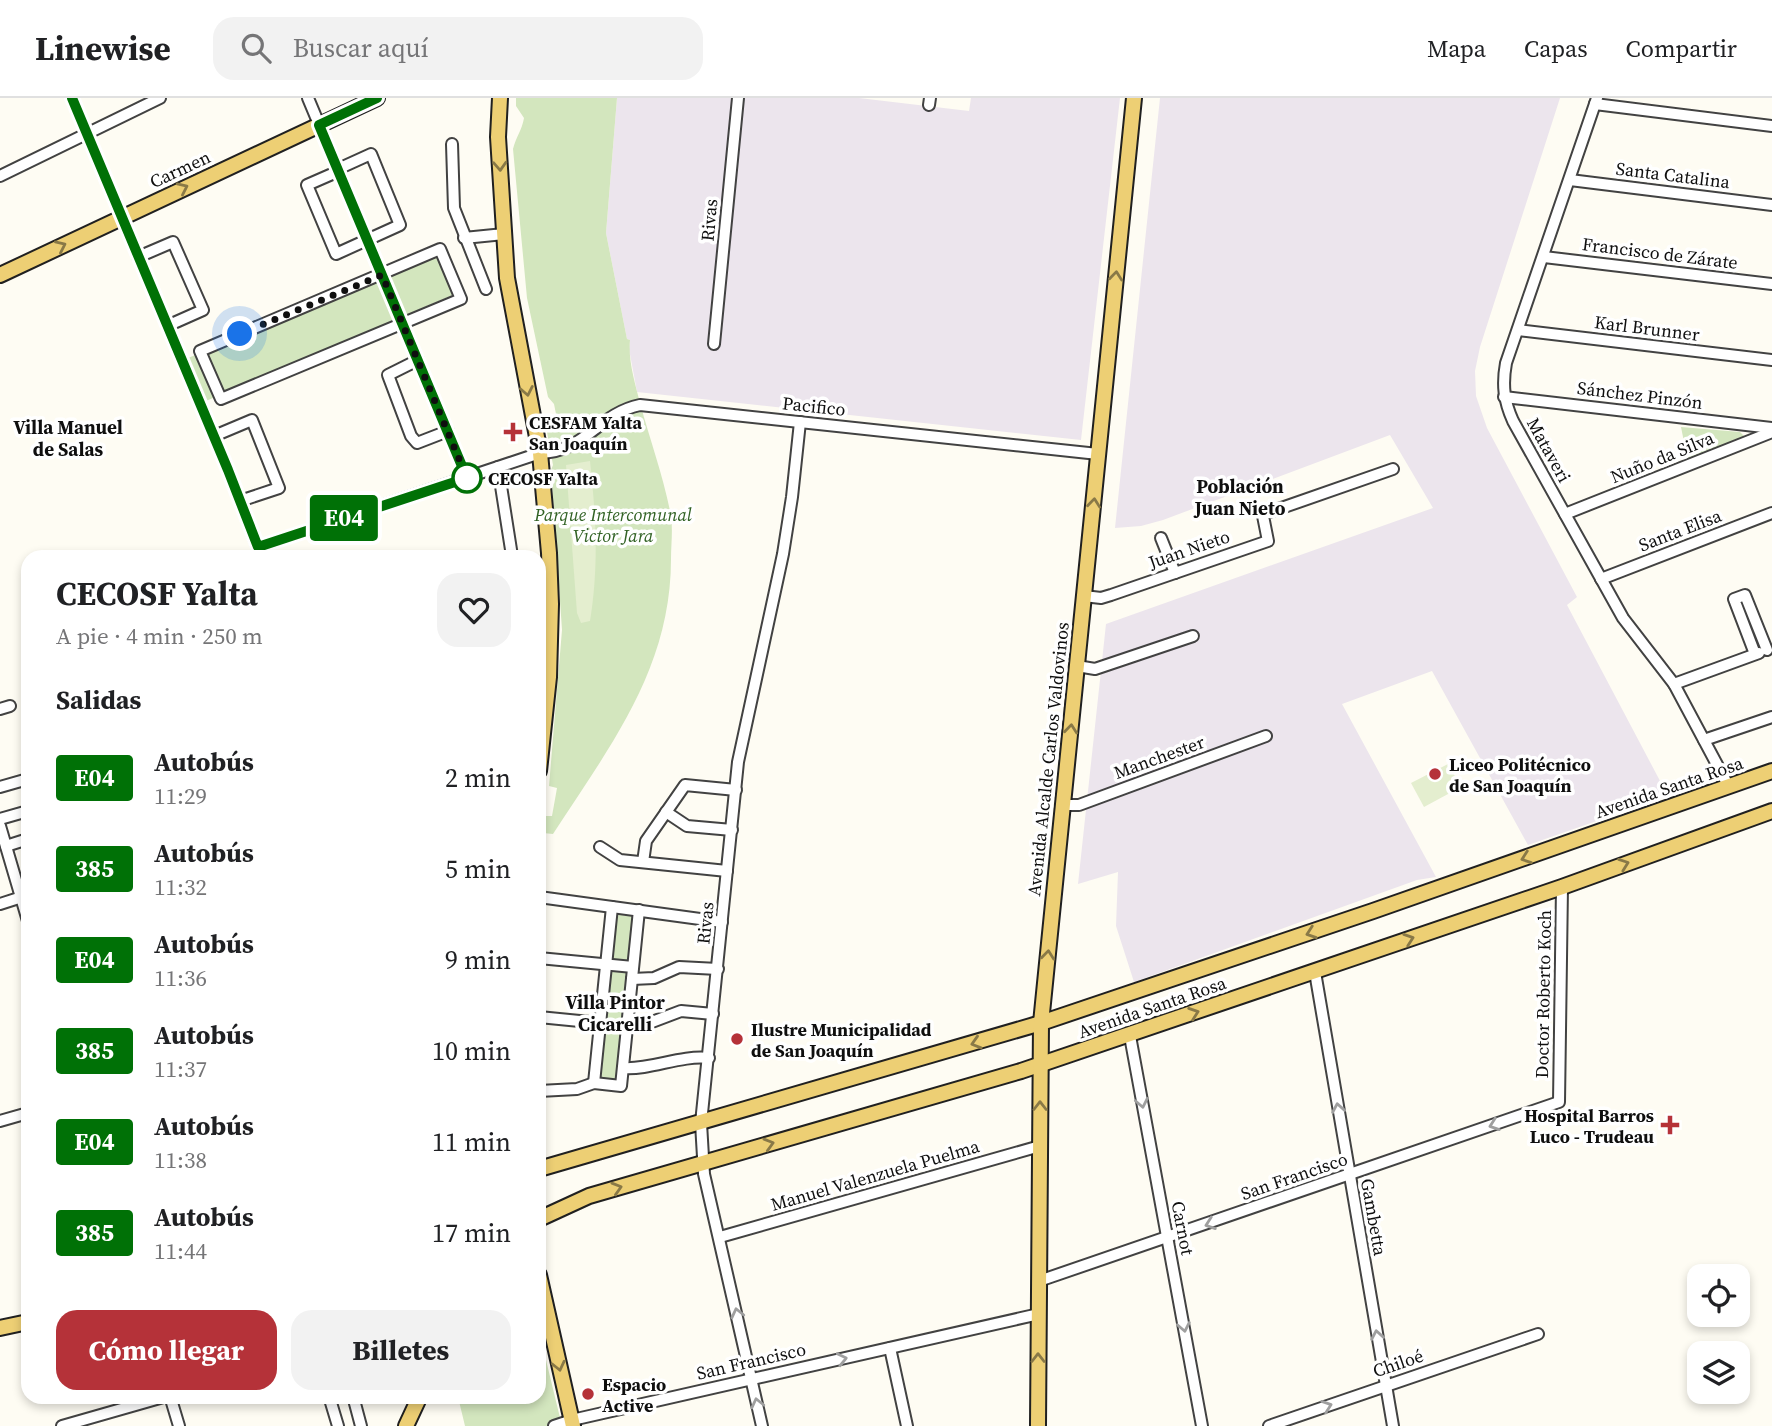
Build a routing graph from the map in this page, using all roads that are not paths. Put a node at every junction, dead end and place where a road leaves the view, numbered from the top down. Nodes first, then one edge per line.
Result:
1 (72, 98) edge
2 (160, 98) edge
3 (308, 98) edge
4 (377, 98) edge
5 (500, 98) edge
6 (738, 98) edge
7 (1135, 98) edge
8 (1596, 101) edge
9 (319, 125) junction
10 (1772, 126) edge
11 (87, 134) junction
12 (452, 144) dead end
13 (338, 170) junction
14 (0, 176) edge
15 (1570, 180) junction
16 (1772, 205) edge
17 (122, 218) junction
18 (504, 234) junction
19 (464, 238) junction
20 (367, 240) junction
21 (138, 257) junction
22 (1544, 257) junction
23 (0, 275) edge
24 (382, 275) junction
25 (1772, 284) edge
26 (486, 289) dead end
27 (402, 323) junction
28 (167, 326) junction
29 (1518, 330) junction
30 (714, 344) dead end
31 (418, 360) junction
32 (1772, 360) edge
33 (1504, 397) junction
34 (800, 422) junction
35 (1772, 430) edge
36 (448, 431) junction
37 (214, 436) junction
38 (540, 453) junction
39 (1098, 454) junction
40 (498, 467) junction
41 (1393, 469) dead end
42 (467, 478) junction
43 (240, 501) junction
44 (1772, 513) edge
45 (1565, 514) junction
46 (1161, 538) dead end
47 (258, 550) edge
48 (265, 550) edge
49 (511, 550) edge
50 (1175, 573) junction
51 (1601, 579) junction
52 (1084, 596) junction
53 (546, 626) edge
54 (1194, 636) dead end
55 (1769, 649) edge
56 (1755, 654) junction
57 (1077, 666) junction
58 (1674, 684) junction
59 (1772, 717) edge
60 (1266, 736) dead end
61 (1704, 740) junction
62 (1772, 771) edge
63 (21, 781) edge
64 (0, 787) edge
65 (1729, 787) junction
66 (736, 790) junction
67 (1063, 805) junction
68 (1772, 811) edge
69 (666, 812) junction
70 (21, 813) edge
71 (0, 819) edge
72 (0, 826) edge
73 (732, 830) junction
74 (21, 841) edge
75 (6, 846) junction
76 (600, 847) dead end
77 (643, 862) junction
78 (727, 871) junction
79 (1562, 887) junction
80 (21, 888) edge
81 (21, 897) edge
82 (546, 898) edge
83 (0, 904) edge
84 (612, 907) junction
85 (639, 911) junction
86 (722, 922) junction
87 (546, 959) edge
88 (606, 964) junction
89 (633, 967) junction
90 (718, 969) junction
91 (1315, 972) junction
92 (632, 979) junction
93 (713, 1014) junction
94 (546, 1018) edge
95 (600, 1023) junction
96 (1041, 1023) junction
97 (627, 1025) junction
98 (1130, 1036) junction
99 (709, 1058) junction
100 (1040, 1065) junction
101 (623, 1068) junction
102 (594, 1083) junction
103 (546, 1091) edge
104 (1559, 1102) joint
105 (21, 1115) edge
106 (0, 1121) edge
107 (701, 1123) junction
108 (1040, 1146) junction
109 (703, 1163) junction
110 (546, 1167) edge
111 (1350, 1175) junction
112 (546, 1211) edge
113 (720, 1237) junction
114 (1167, 1238) junction
115 (1039, 1281) junction
116 (546, 1306) edge
117 (1039, 1314) junction
118 (21, 1324) edge
119 (0, 1328) edge
120 (1538, 1334) dead end
121 (890, 1348) junction
122 (752, 1379) junction
123 (1386, 1386) junction
124 (140, 1404) edge
125 (172, 1404) edge
126 (331, 1404) edge
127 (355, 1404) edge
128 (416, 1404) edge
129 (572, 1423) edge
130 (62, 1426) edge
131 (179, 1426) edge
132 (338, 1426) edge
133 (361, 1426) edge
134 (406, 1426) edge
135 (554, 1426) edge
136 (762, 1426) edge
137 (907, 1426) edge
138 (1038, 1426) edge
139 (1202, 1426) edge
140 (1269, 1426) edge
141 (1392, 1426) edge

1 - 11 street
2 - 11 street
3 - 9 street
4 - 9 main road, Carmen
5 -> 18 main road
6 - 30 street, Rivas
39 -> 7 main road, Avenida Alcalde Carlos Valdovinos
8 - 10 street
8 - 15 street, Mataveri
9 - 13 street
17 -> 9 main road, Carmen
11 - 14 street
11 - 17 street
12 - 19 street
13 - 20 street
13 - 20 street
13 - 20 street
15 - 16 street, Santa Catalina
15 - 22 street, Mataveri
17 - 21 street
23 -> 17 main road, Carmen
18 - 19 street
18 -> 38 main road
19 - 26 street
20 - 24 street
21 - 28 street
21 - 28 street
22 - 25 street, Francisco de Zárate
22 - 29 street, Mataveri
24 - 27 street
24 - 27 street
24 - 27 street
27 - 31 street
28 - 37 street
29 - 32 street, Karl Brunner
29 - 33 street, Mataveri
31 - 36 street
31 - 36 street
33 - 35 street, Sánchez Pinzón
33 - 45 street, Mataveri
34 - 38 street, Pacifico
34 - 39 street, Pacifico
34 - 66 street, Rivas
35 - 45 street, Nuño da Silva
36 - 42 street
37 - 43 street
37 - 43 street
38 - 40 street, Pacifico
38 - 53 main road
52 -> 39 main road, Avenida Alcalde Carlos Valdovinos
40 - 42 street, Pacifico
40 - 49 street
41 - 50 street, Juan Nieto
42 - 48 street, Pacifico
43 - 47 street
44 - 51 street, Santa Elisa
45 - 51 street, Mataveri
46 - 50 street
50 - 52 street, Juan Nieto
51 - 58 street, Mataveri
52 - 57 main road, Avenida Alcalde Carlos Valdovinos
54 - 57 street
55 - 56 street
55 - 56 street
56 - 58 street
67 -> 57 main road, Avenida Alcalde Carlos Valdovinos
58 - 61 street, Mataveri
59 - 61 street
60 - 67 street, Manchester
61 - 65 street, Mataveri
62 - 65 main road, Avenida Santa Rosa
63 - 64 street
65 -> 96 main road, Avenida Santa Rosa
66 - 69 street
66 - 73 street, Rivas
96 -> 67 main road, Avenida Alcalde Carlos Valdovinos
79 -> 68 main road, Avenida Santa Rosa
69 - 73 street
69 - 77 street
70 - 71 street
72 - 75 street
73 - 78 street, Rivas
74 - 75 street
75 - 80 street
76 - 77 street
77 - 78 street
78 - 86 street, Rivas
91 -> 79 main road, Avenida Santa Rosa
79 - 104 street, Doctor Roberto Koch
81 - 83 street
82 - 84 street
84 - 85 street
84 - 88 street
85 - 86 street
85 - 89 street
86 - 90 street, Rivas
87 - 88 street
88 - 89 street
88 - 95 street
89 - 92 street
90 - 92 street
90 - 93 street, Rivas
98 -> 91 main road, Avenida Santa Rosa
111 -> 91 street, Gambetta
92 - 97 street
93 - 97 street
93 - 99 street, Rivas
94 - 95 street
95 - 102 street
96 - 100 main road, Avenida Alcalde Carlos Valdovinos
96 -> 107 main road, Avenida Santa Rosa
97 - 101 street
98 - 100 main road, Avenida Santa Rosa
98 -> 114 street, Carnot
99 - 101 street
99 - 107 street, Rivas
108 -> 100 main road, Avenida Alcalde Carlos Valdovinos
109 -> 100 main road, Avenida Santa Rosa
101 - 102 street
102 - 103 street
104 -> 111 street, San Francisco
105 - 106 street
107 - 109 street, Rivas
107 - 110 main road, Avenida Santa Rosa
108 - 113 street, Manuel Valenzuela Puelma
108 - 115 main road, Avenida Alcalde Carlos Valdovinos
112 -> 109 main road, Avenida Santa Rosa
109 - 113 street, Rivas
111 -> 114 street, San Francisco
123 -> 111 street, Gambetta
122 -> 113 street, Rivas
114 - 115 street, San Francisco
114 -> 139 street, Carnot
115 - 117 main road, Avenida Alcalde Carlos Valdovinos
116 -> 129 main road
117 - 121 street, San Francisco
138 -> 117 main road, Avenida Alcalde Carlos Valdovinos
118 - 119 main road
120 - 123 street, Chiloé
122 -> 121 street, San Francisco
121 - 137 street
122 - 129 street, San Francisco
136 -> 122 street, Rivas
140 -> 123 street, Chiloé
123 - 141 street, Gambetta
124 - 130 street
125 - 131 street
126 - 132 street
127 - 133 street
128 - 134 main road
129 - 135 street, San Francisco

